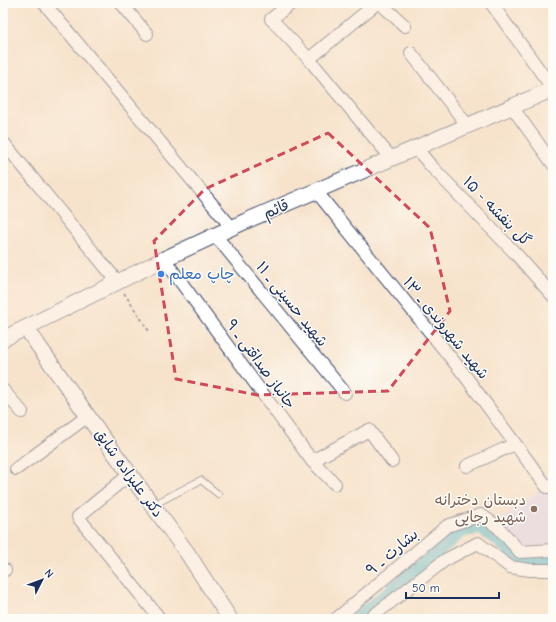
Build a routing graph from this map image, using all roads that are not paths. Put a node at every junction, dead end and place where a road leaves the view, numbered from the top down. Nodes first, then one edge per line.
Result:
1 (44, 3) edge
2 (121, 3) edge
3 (292, 3) edge
4 (379, 3) edge
5 (492, 3) edge
6 (405, 26) dead end
7 (148, 34) dead end
8 (411, 53) dead end
9 (310, 59) junction
10 (553, 89) edge
11 (512, 107) junction
12 (468, 126) junction
13 (3, 142) edge
14 (416, 148) junction
15 (392, 159) junction
16 (553, 164) edge
17 (316, 191) junction
18 (232, 228) junction
19 (215, 235) junction
20 (164, 259) junction
21 (117, 282) junction
22 (553, 296) edge
23 (26, 328) junction
24 (5, 334) edge
25 (3, 390) edge
26 (345, 393) dead end
27 (22, 412) dead end
28 (88, 416) junction
29 (515, 444) junction
30 (312, 461) junction
31 (392, 461) dead end
32 (467, 466) dead end
33 (16, 469) dead end
34 (130, 474) junction
35 (335, 484) dead end
36 (547, 487) dead end
37 (218, 494) dead end
38 (153, 505) junction
39 (553, 550) edge
40 (553, 570) edge
41 (160, 619) edge
42 (230, 619) edge
43 (336, 619) edge
44 (369, 619) edge

1 - 18 street
2 - 7 street
3 - 9 street
4 - 6 street
4 - 9 street
5 - 10 street
8 - 12 street
9 - 15 street
10 - 11 street, قائم
11 - 12 street, قائم
11 - 16 street
12 - 14 street, قائم
13 - 21 street
14 - 15 street, قائم
14 - 22 street, گل بنفشه - ۱۵
15 - 17 street, قائم
17 - 18 street, قائم
17 - 29 street, شهید شهروندی ـ ۱۳
18 - 19 street, قائم
19 - 20 street, قائم
19 - 26 street, شهید حسینی ـ ۱۱
20 - 21 street, قائم
20 - 30 street, جانباز صداقتی ـ ۹
21 - 23 street, قائم
23 - 24 street, قائم
23 - 28 street, دکتر علیزاده شایق
25 - 27 street
28 - 33 street
28 - 34 street, دکتر علیزاده شایق
29 - 32 street
29 - 36 street, شهید شهروندی ـ ۱۳
30 - 31 street
30 - 35 street, جانباز صداقتی ـ ۹
34 - 38 street, دکتر علیزاده شایق
34 - 41 street
37 - 38 lane
38 - 42 street, دکتر علیزاده شایق
39 - 43 street, بشارت ـ ۹
40 - 44 street

